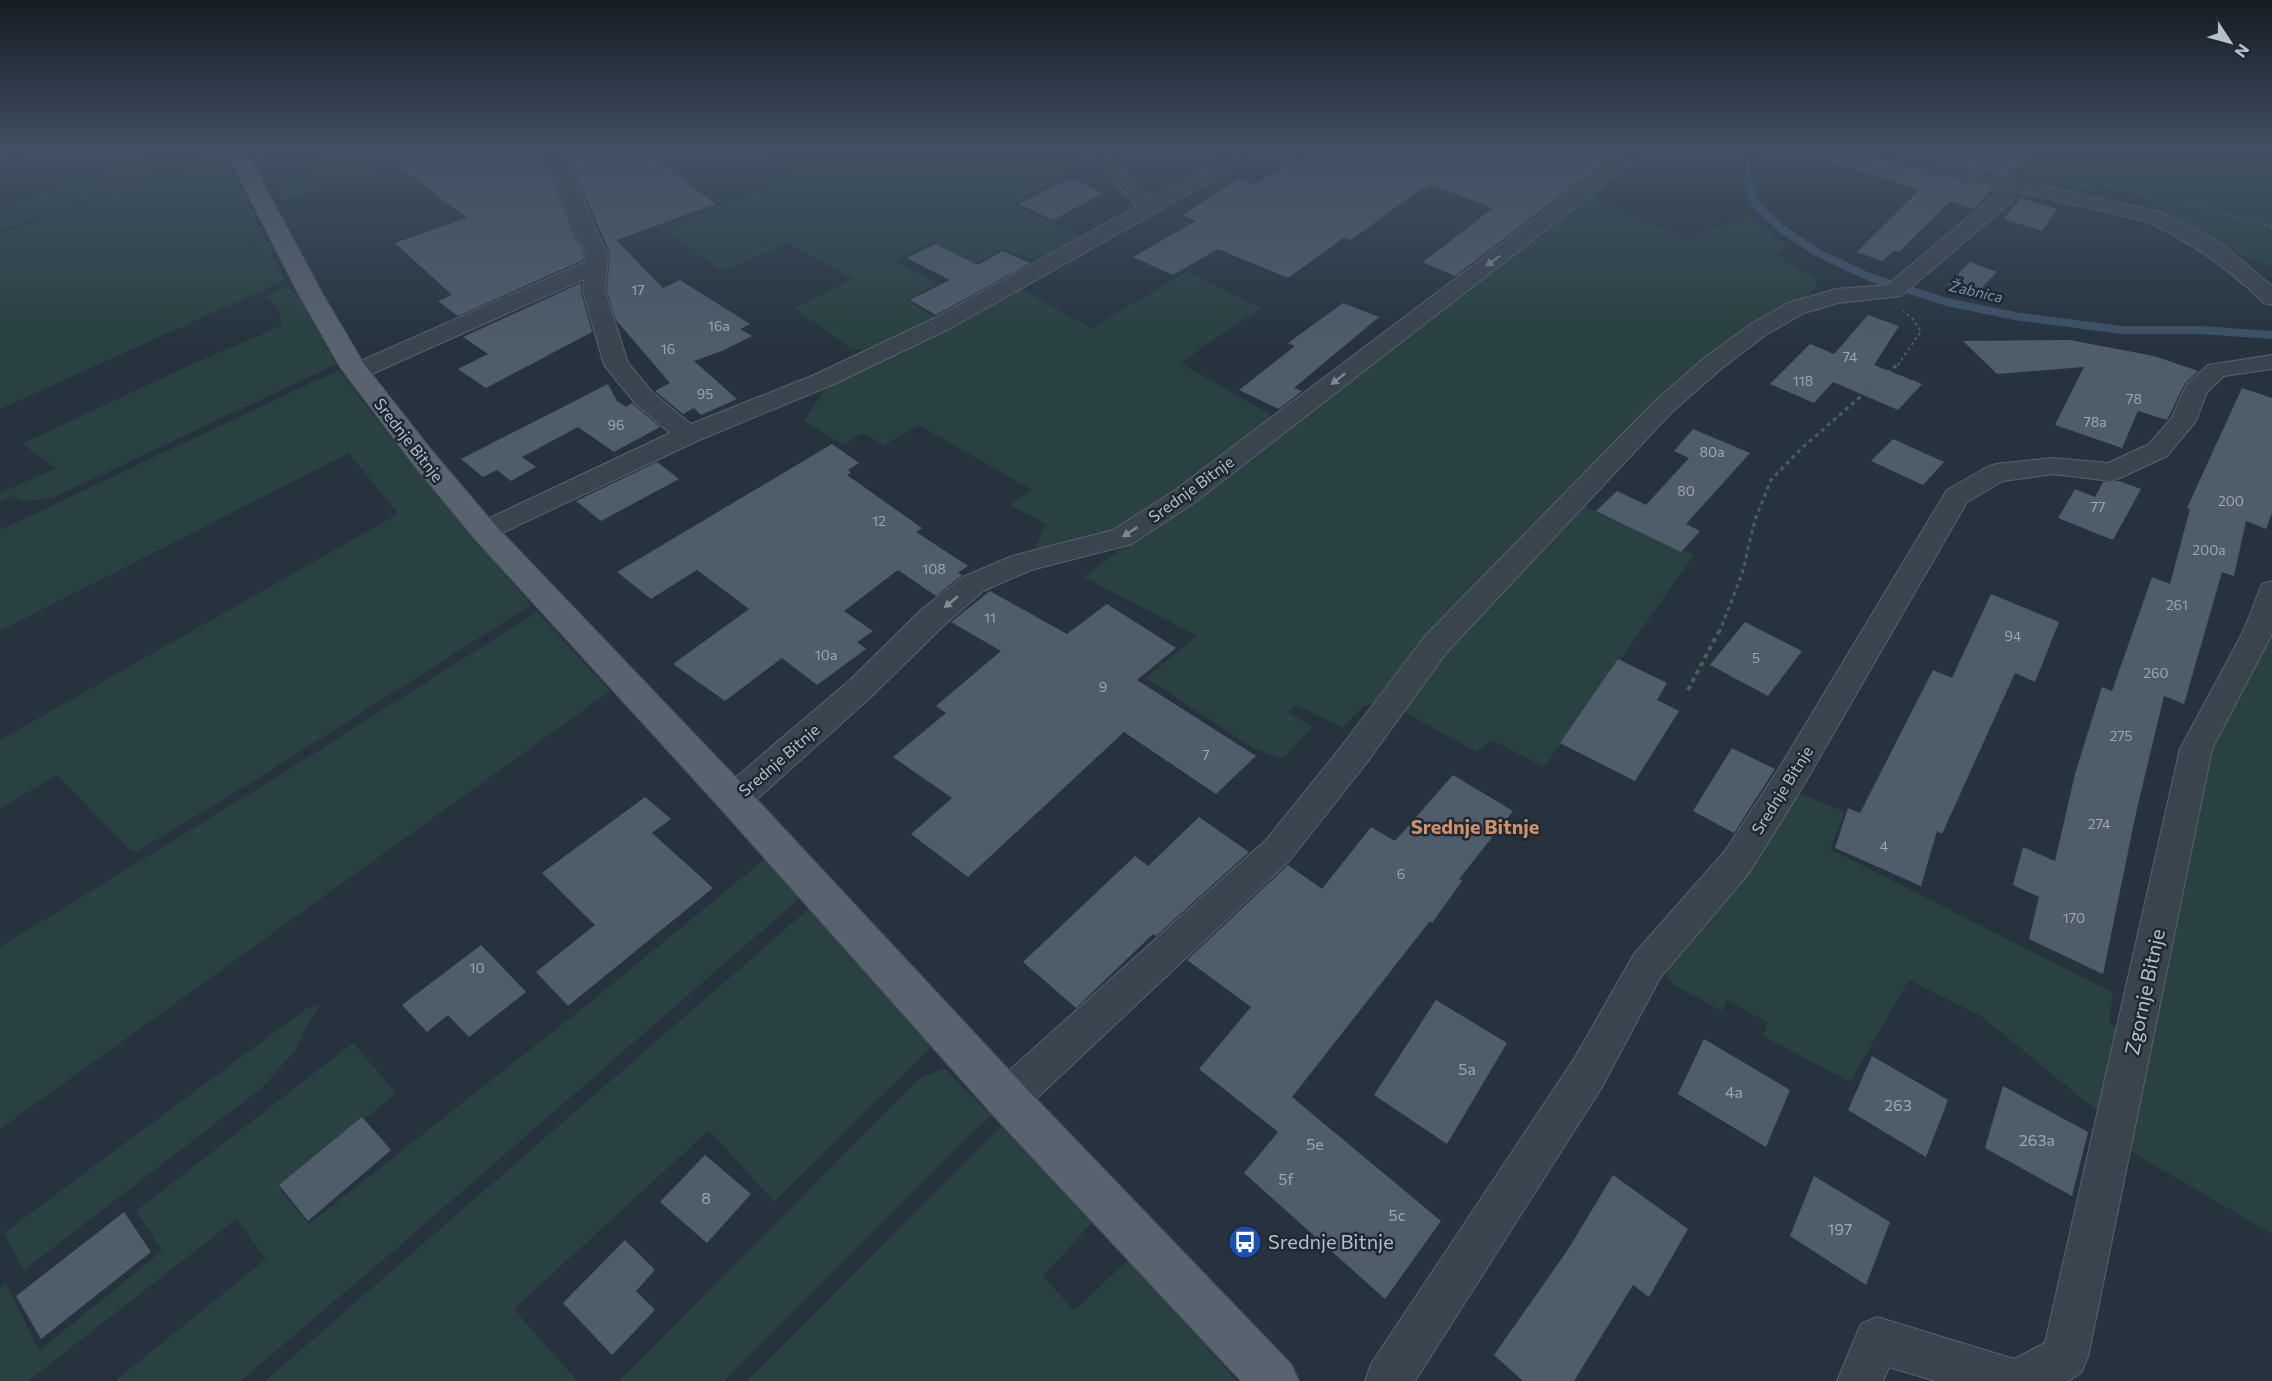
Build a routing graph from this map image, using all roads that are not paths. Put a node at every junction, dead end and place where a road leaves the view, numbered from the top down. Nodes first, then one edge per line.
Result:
1 (269, 213) edge
2 (579, 213) edge
3 (1141, 213) edge
4 (1555, 213) edge
5 (1985, 213) edge
6 (2142, 213) edge
7 (596, 265) junction
8 (2272, 298) edge
9 (2272, 362) edge
10 (356, 372) junction
11 (688, 435) junction
12 (485, 532) junction
13 (2272, 591) edge
14 (734, 799) junction
15 (1007, 1099) junction
16 (1274, 1381) edge
17 (1388, 1381) edge
18 (1860, 1381) edge
19 (2010, 1381) edge
20 (2022, 1381) edge

1 - 10 main road, Srednje Bitnje
2 - 7 street
3 - 11 street
4 -> 14 street, Srednje Bitnje
5 - 15 street
6 - 8 street
7 - 10 street
7 - 11 street
9 - 17 street, Srednje Bitnje
10 - 12 main road, Srednje Bitnje
11 - 12 street
12 - 14 main road, Srednje Bitnje
13 - 20 street, Zgornje Bitnje
14 - 15 main road, Srednje Bitnje
15 - 16 main road, Srednje Bitnje
18 - 19 street

